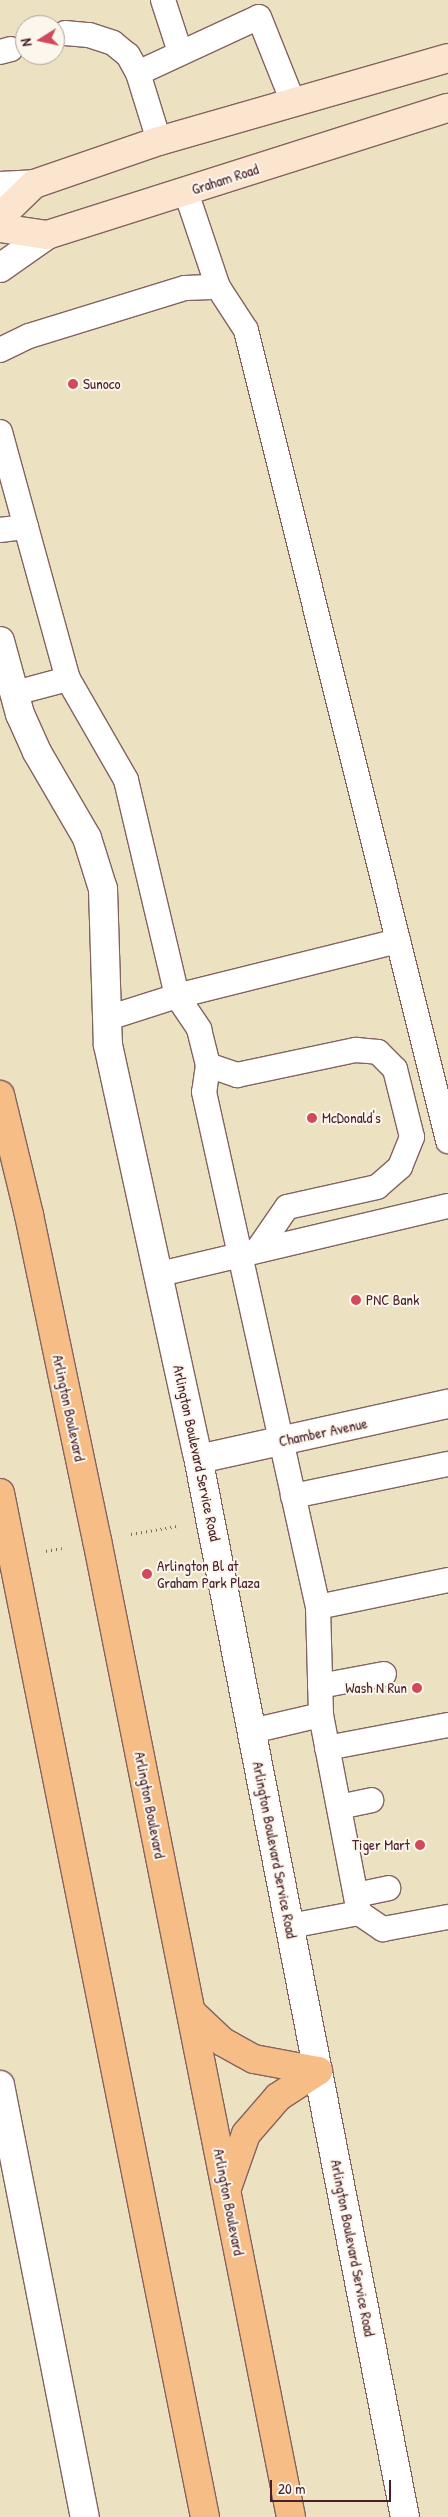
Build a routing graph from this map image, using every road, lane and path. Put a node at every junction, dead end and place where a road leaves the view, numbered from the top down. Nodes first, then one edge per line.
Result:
1 (163, 0) edge
2 (65, 33) dead end
3 (180, 52) junction
4 (448, 58) edge
5 (138, 73) junction
6 (293, 102) junction
7 (448, 108) edge
8 (158, 140) junction
9 (34, 184) junction
10 (0, 186) edge
11 (186, 192) junction
12 (0, 217) edge
13 (0, 228) edge
14 (47, 235) junction
15 (0, 268) edge
16 (218, 287) junction
17 (0, 350) edge
18 (0, 432) edge
19 (26, 527) junction
20 (0, 530) edge
21 (0, 641) edge
22 (68, 679) junction
23 (15, 693) junction
24 (398, 942) junction
25 (177, 996) junction
26 (108, 1018) junction
27 (438, 1060) edge
28 (208, 1065) junction
29 (0, 1095) edge
30 (448, 1141) edge
31 (448, 1206) edge
32 (248, 1251) junction
33 (160, 1274) junction
34 (448, 1404) edge
35 (281, 1441) junction
36 (199, 1460) junction
37 (448, 1464) edge
38 (0, 1493) edge
39 (293, 1496) junction
40 (185, 1524) dead end
41 (131, 1534) dead end
42 (70, 1546) dead end
43 (38, 1552) dead end
44 (448, 1580) edge
45 (318, 1607) junction
46 (384, 1674) dead end
47 (320, 1686) junction
48 (321, 1715) junction
49 (448, 1725) edge
50 (252, 1731) junction
51 (328, 1748) junction
52 (372, 1800) dead end
53 (338, 1807) junction
54 (388, 1888) dead end
55 (358, 1904) junction
56 (448, 1917) edge
57 (290, 1926) junction
58 (191, 2012) junction
59 (318, 2071) junction
60 (0, 2085) edge
61 (226, 2188) junction
62 (85, 2517) edge
63 (205, 2517) edge
64 (291, 2517) edge
65 (405, 2517) edge

1 - 3 lane
2 - 5 lane
3 - 5 lane
3 - 6 lane
4 - 6 street
5 - 8 lane
6 - 8 street
7 - 11 street, Graham Road
8 - 9 street
9 - 10 street
9 - 12 street
11 - 14 street, Graham Road
11 - 16 lane
13 - 14 street, Graham Road
14 - 15 street
16 - 17 lane
16 - 24 lane
18 - 19 lane
19 - 20 lane
19 - 22 lane
21 - 23 street, Arlington Boulevard Service Road
22 - 23 lane
22 - 25 lane
23 - 26 street, Arlington Boulevard Service Road
24 - 25 lane
24 - 27 lane
25 - 26 lane
25 - 28 lane
26 - 33 street, Arlington Boulevard Service Road
27 - 30 lane
28 - 32 lane
28 - 32 lane
29 - 58 highway, Arlington Boulevard
31 - 32 lane
32 - 33 lane
32 - 35 lane
33 - 36 street, Arlington Boulevard Service Road
34 - 35 street, Chamber Avenue
35 - 36 street, Chamber Avenue
35 - 39 lane
36 - 50 street, Arlington Boulevard Service Road
37 - 39 lane
38 - 63 highway
39 - 45 lane
40 - 41 path
42 - 43 path
44 - 45 lane
45 - 47 lane
46 - 47 lane
47 - 48 lane
48 - 50 lane
48 - 51 lane
49 - 51 lane
50 - 57 street, Arlington Boulevard Service Road
51 - 53 lane
52 - 53 lane
53 - 55 lane
54 - 55 lane
55 - 56 lane
55 - 57 lane
57 - 59 street, Arlington Boulevard Service Road
58 - 59 highway
58 - 61 highway, Arlington Boulevard
59 - 61 highway
59 - 65 street, Arlington Boulevard Service Road
60 - 62 street
61 - 64 highway, Arlington Boulevard

